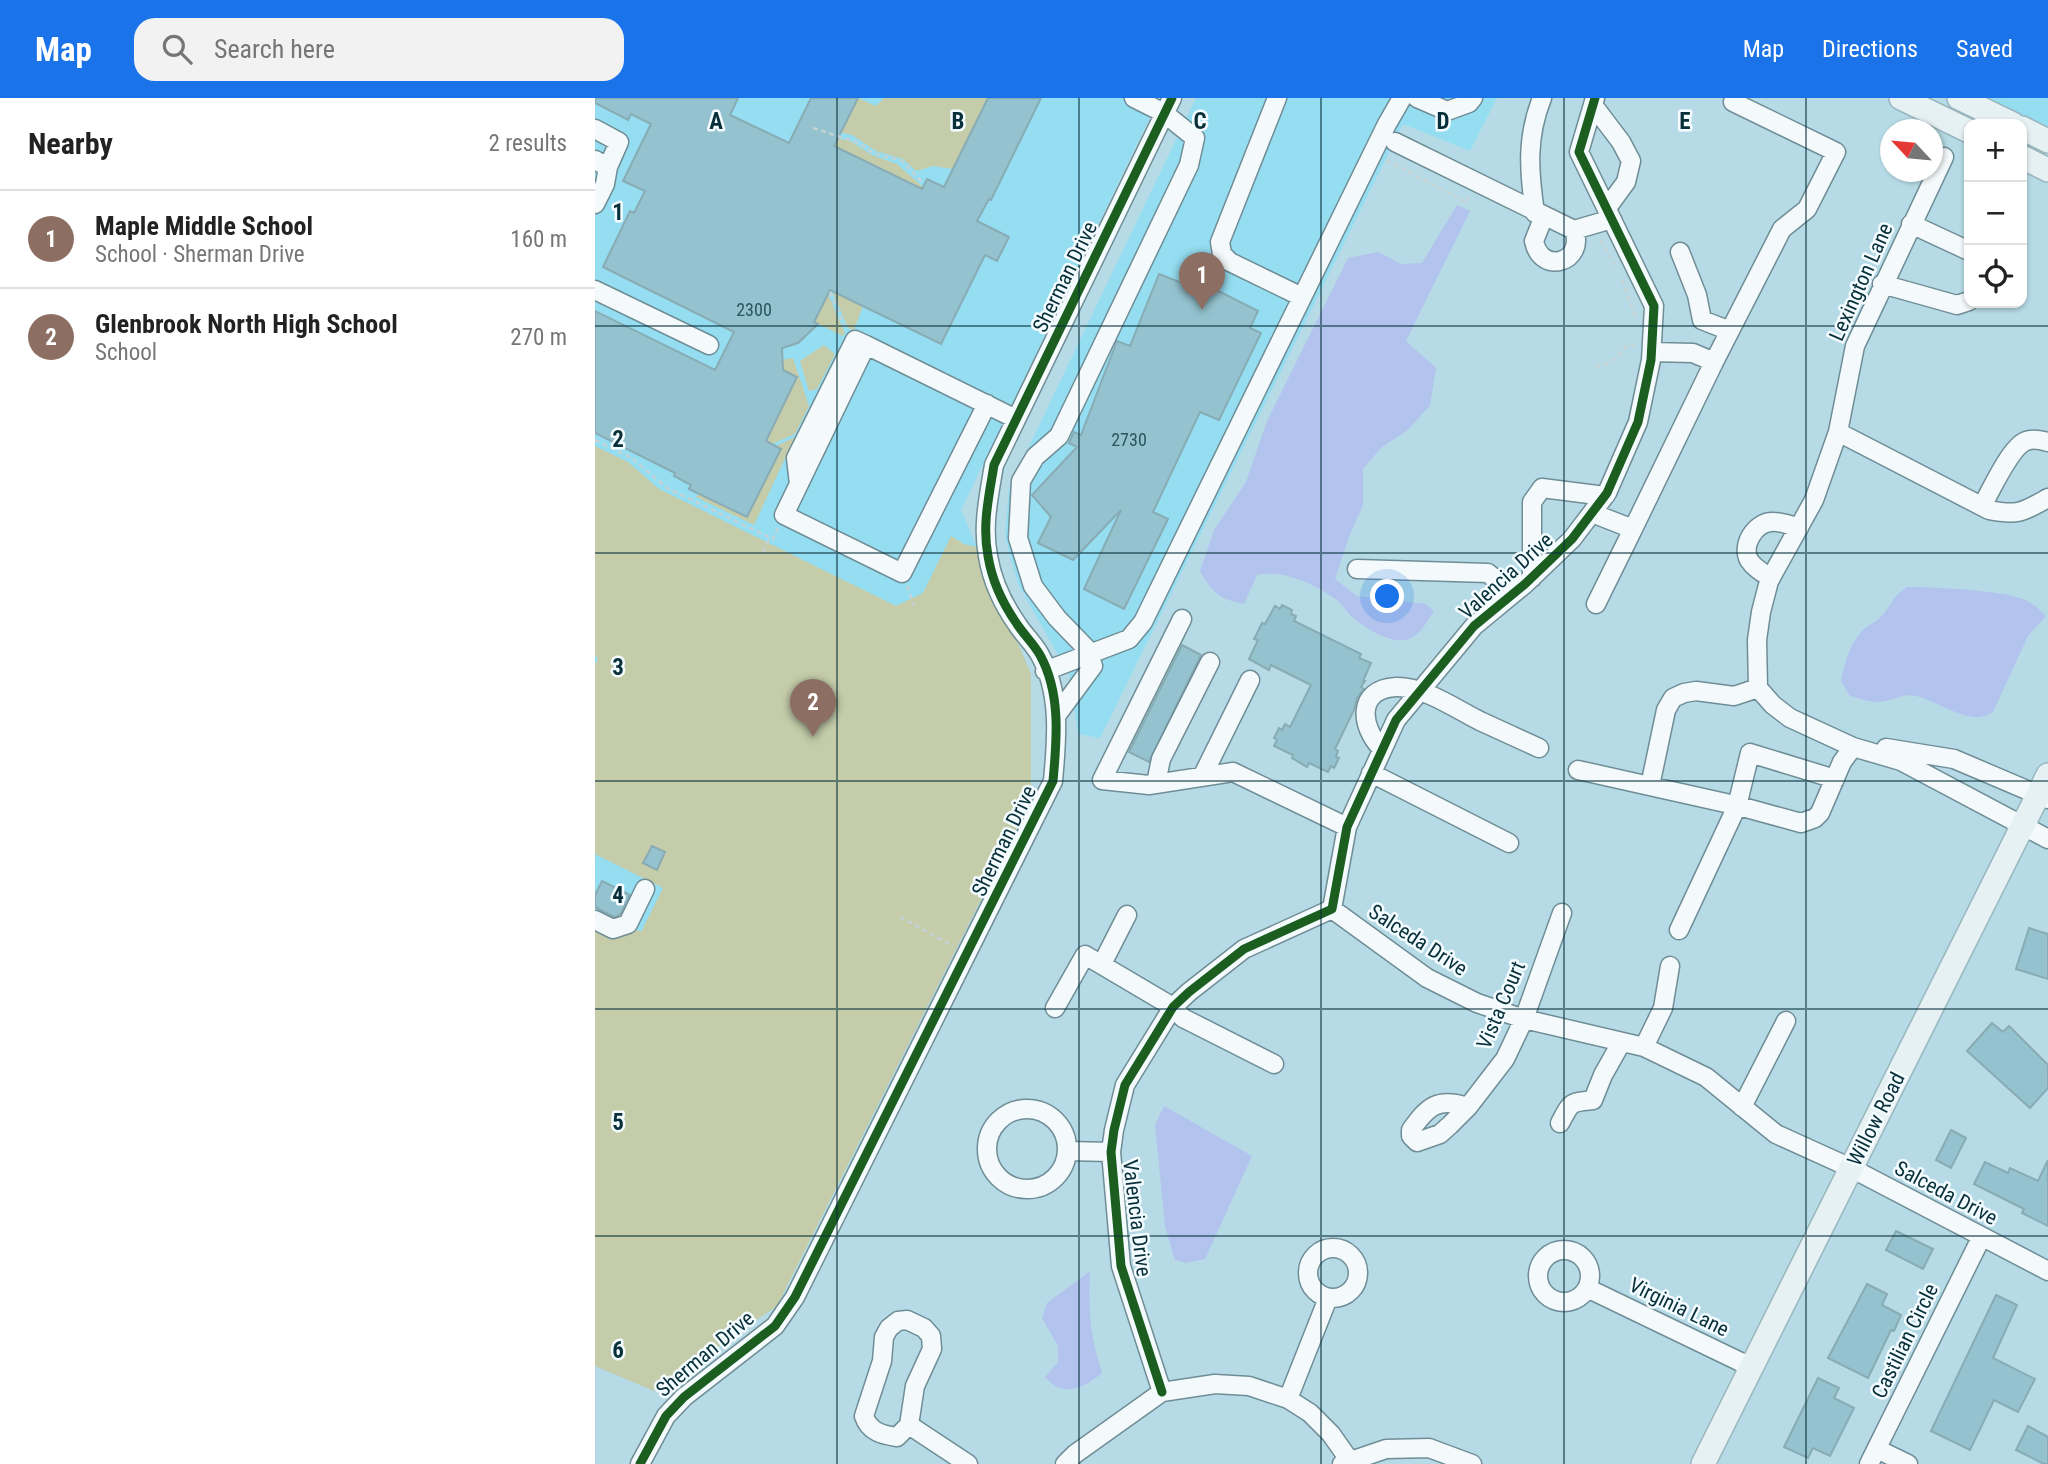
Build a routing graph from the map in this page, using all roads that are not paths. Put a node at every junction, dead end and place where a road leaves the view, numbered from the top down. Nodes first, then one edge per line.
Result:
1 (1135, 98) edge
2 (1277, 98) edge
3 (1402, 98) edge
4 (1417, 98) edge
5 (1473, 98) edge
6 (1542, 98) edge
7 (1901, 98) edge
8 (1969, 100) edge
9 (1594, 102) edge
10 (1733, 102) dead end
11 (1168, 106) edge
12 (1943, 107) edge
13 (1966, 119) edge
14 (2004, 119) edge
15 (595, 129) edge
16 (1964, 129) edge
17 (2027, 130) edge
18 (2048, 141) edge
19 (1395, 142) dead end
20 (1944, 157) dead end
21 (2027, 160) edge
22 (601, 164) edge
23 (2048, 170) edge
24 (595, 204) edge
25 (1609, 214) junction
26 (1540, 215) junction
27 (1911, 224) junction
28 (1574, 230) junction
29 (1964, 249) edge
30 (1681, 252) dead end
31 (1882, 284) junction
32 (595, 290) edge
33 (1302, 297) junction
34 (1964, 303) edge
35 (1730, 331) junction
36 (709, 345) dead end
37 (1652, 352) junction
38 (1714, 362) junction
39 (988, 404) junction
40 (1016, 419) junction
41 (1838, 432) junction
42 (2048, 442) edge
43 (1605, 496) junction
44 (2048, 498) edge
45 (1982, 506) junction
46 (1592, 513) junction
47 (1799, 528) junction
48 (1633, 529) junction
49 (1357, 569) dead end
50 (1771, 578) junction
51 (1529, 581) junction
52 (1596, 604) dead end
53 (1182, 618) dead end
54 (1089, 655) junction
55 (1210, 662) dead end
56 (1045, 671) junction
57 (1250, 680) dead end
58 (1758, 688) junction
59 (1420, 690) junction
60 (1056, 716) junction
61 (1539, 748) dead end
62 (1382, 749) junction
63 (1862, 750) junction
64 (1942, 757) junction
65 (1578, 770) dead end
66 (1371, 773) junction
67 (1203, 775) junction
68 (1934, 778) junction
69 (1835, 779) junction
70 (1156, 783) junction
71 (1650, 786) junction
72 (2045, 789) edge
73 (1737, 806) junction
74 (1347, 827) junction
75 (2022, 827) junction
76 (2048, 839) edge
77 (1510, 843) dead end
78 (645, 889) dead end
79 (1332, 909) junction
80 (1562, 912) dead end
81 (1127, 915) dead end
82 (595, 920) edge
83 (1679, 930) dead end
84 (1102, 964) junction
85 (1670, 966) dead end
86 (1173, 1007) junction
87 (1055, 1008) dead end
88 (1524, 1019) junction
89 (1786, 1021) dead end
90 (1621, 1043) junction
91 (1644, 1047) junction
92 (1274, 1064) dead end
93 (1468, 1107) dead end
94 (1742, 1107) junction
95 (1560, 1123) dead end
96 (1067, 1151) junction
97 (1111, 1152) junction
98 (1851, 1168) junction
99 (1981, 1238) junction
100 (2048, 1271) edge
101 (1587, 1288) dead end
102 (1328, 1298) dead end
103 (1751, 1367) junction
104 (1162, 1392) junction
105 (1288, 1399) junction
106 (909, 1426) junction
107 (1873, 1456) edge
108 (1348, 1463) edge
109 (640, 1464) edge
110 (968, 1464) edge
111 (1065, 1464) edge
112 (1471, 1464) edge
113 (1703, 1464) edge
114 (1908, 1464) edge

1 - 11 street
2 - 33 street
3 - 33 street
4 - 5 street
6 - 26 street
7 - 12 main road
8 - 13 street
8 - 14 main road
9 - 25 street, Valencia Drive
9 - 25 street
10 - 35 street
11 - 40 street, Sherman Drive
11 - 54 street
12 - 16 main road
15 - 22 street
17 - 18 main road
19 - 26 street
20 - 27 street, Lexington Lane
21 - 23 main road
22 - 24 street
25 - 28 street
25 - 37 street, Valencia Drive
26 - 28 street
26 - 28 street
27 - 29 street
27 - 31 street, Lexington Lane
30 - 35 street
31 - 34 street
31 - 41 street, Lexington Lane
32 - 36 street
33 - 54 street
35 - 38 street
37 - 38 street
37 - 43 street, Valencia Drive
38 - 48 street
39 - 39 street
39 - 40 street
40 - 56 street, Sherman Drive
41 - 45 street
41 - 47 street, Lexington Lane
42 - 45 street
43 - 46 street, Valencia Drive
43 - 51 street
44 - 45 street
46 - 48 street
46 - 51 street, Valencia Drive
47 - 50 street, Lexington Lane
47 - 50 street
48 - 52 street
49 - 51 street
50 - 58 street, Lexington Lane
51 - 59 street, Valencia Drive
53 - 70 street
54 - 56 street
54 - 60 street
55 - 70 street
56 - 60 street, Sherman Drive
57 - 67 street
58 - 63 street
58 - 71 street
59 - 61 street
59 - 62 street, Valencia Drive
59 - 62 street
60 - 109 street, Sherman Drive
62 - 66 street, Valencia Drive
63 - 64 street
63 - 68 street
63 - 69 street
64 - 68 street
64 - 72 street
65 - 71 street
66 - 74 street, Valencia Drive
66 - 77 street
67 - 70 street
67 - 74 street
68 - 75 street
69 - 73 street
69 - 73 street
71 - 73 street
72 - 75 main road, Willow Road
73 - 83 street
74 - 79 street, Valencia Drive
75 - 76 street
75 - 98 main road, Willow Road
78 - 82 street
79 - 86 street, Valencia Drive
79 - 88 street, Salceda Drive
80 - 88 street, Vista Court
81 - 84 street
84 - 86 street
84 - 87 street
85 - 91 street
86 - 92 street
86 - 97 street, Valencia Drive
88 - 90 street, Salceda Drive
88 - 93 street, Vista Court
89 - 94 street
90 - 91 street, Salceda Drive
90 - 95 street
91 - 94 street, Salceda Drive
94 - 98 street, Salceda Drive
96 - 96 street
96 - 97 street
97 - 104 street, Valencia Drive
98 - 99 street, Salceda Drive
98 - 103 main road, Willow Road
99 - 100 street, Salceda Drive
99 - 107 street, Castilian Circle
101 - 103 street, Virginia Lane
102 - 105 street
103 - 113 main road, Willow Road
104 - 105 street
104 - 111 street
105 - 108 street
106 - 106 street
106 - 110 street
107 - 114 street
108 - 112 street

